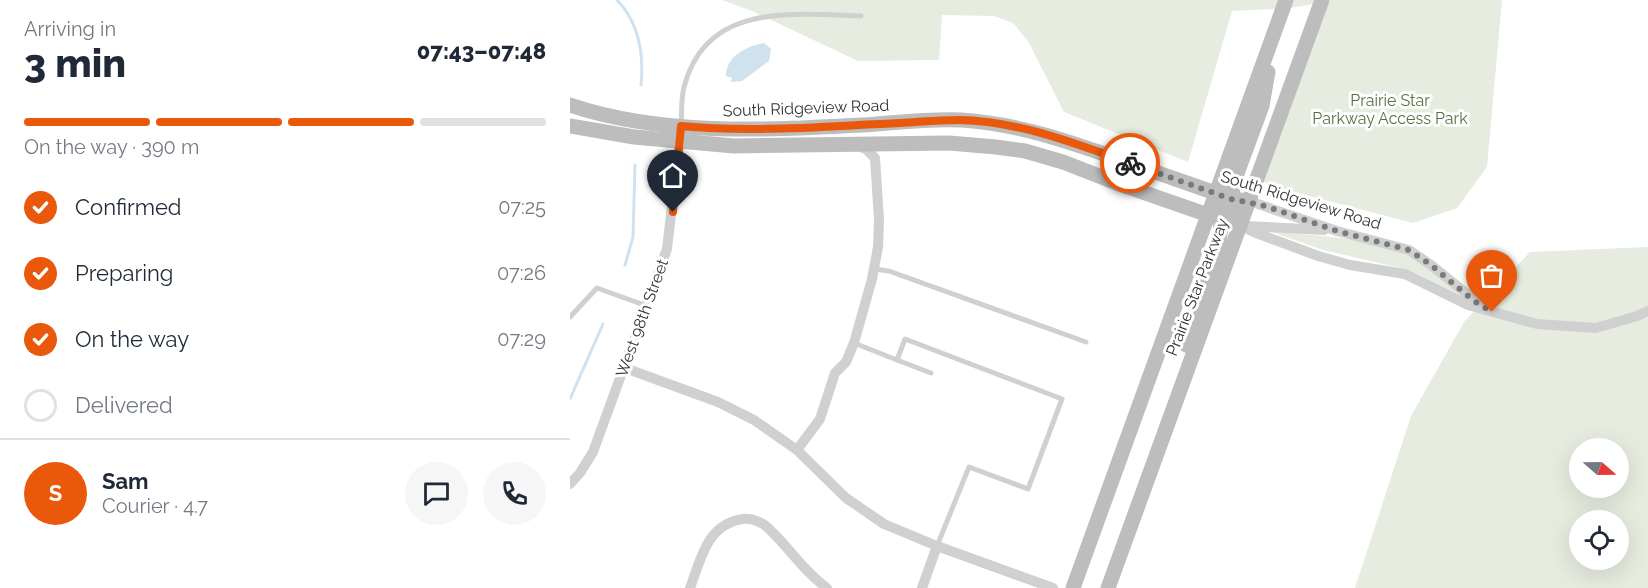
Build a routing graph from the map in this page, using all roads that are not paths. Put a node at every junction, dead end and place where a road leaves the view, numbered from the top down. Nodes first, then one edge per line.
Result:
1 (1321, 2) edge
2 (1284, 4) edge
3 (861, 16) dead end
4 (570, 105) edge
5 (570, 126) edge
6 (681, 133) junction
7 (890, 143) junction
8 (853, 144) junction
9 (875, 158) junction
10 (1224, 196) junction
11 (1248, 201) junction
12 (1217, 222) junction
13 (1240, 226) junction
14 (1337, 231) junction
15 (874, 270) junction
16 (647, 306) junction
17 (1648, 311) edge
18 (1492, 312) junction
19 (570, 317) edge
20 (1086, 342) dead end
21 (854, 343) junction
22 (897, 360) junction
23 (625, 368) junction
24 (1185, 372) junction
25 (931, 373) dead end
26 (797, 450) junction
27 (570, 484) edge
28 (937, 546) junction
29 (690, 588) edge
30 (827, 588) edge
31 (922, 588) edge
32 (1053, 588) edge
33 (1073, 588) edge
34 (1107, 588) edge

1 - 11 main road, Prairie Star Parkway
2 - 10 main road, Prairie Star Parkway
3 - 6 lane
4 - 6 main road, South Ridgeview Road
5 - 6 main road, South Ridgeview Road
6 - 8 main road, South Ridgeview Road
6 - 10 main road, South Ridgeview Road
6 - 16 street, West 98th Street
7 - 8 main road, South Ridgeview Road
7 - 9 street
7 - 12 main road, South Ridgeview Road
8 - 9 street
9 - 15 street
10 - 11 main road, South Ridgeview Road
10 - 12 main road, Prairie Star Parkway
10 - 13 main road
11 - 13 main road, Prairie Star Parkway
11 - 14 street, South Ridgeview Road
12 - 13 main road, South Ridgeview Road
12 - 24 main road
12 - 33 main road, Prairie Star Parkway
13 - 14 street
13 - 18 street, South Ridgeview Road
13 - 24 main road, Prairie Star Parkway
14 - 18 street, South Ridgeview Road
15 - 20 lane
15 - 21 street
16 - 19 lane
16 - 23 street, West 98th Street
17 - 18 street
21 - 22 lane
21 - 26 street
22 - 25 lane
22 - 28 lane
23 - 26 street
23 - 27 street, West 98th Street
24 - 34 main road, Prairie Star Parkway
26 - 28 street
28 - 31 street
28 - 32 street
29 - 30 street

